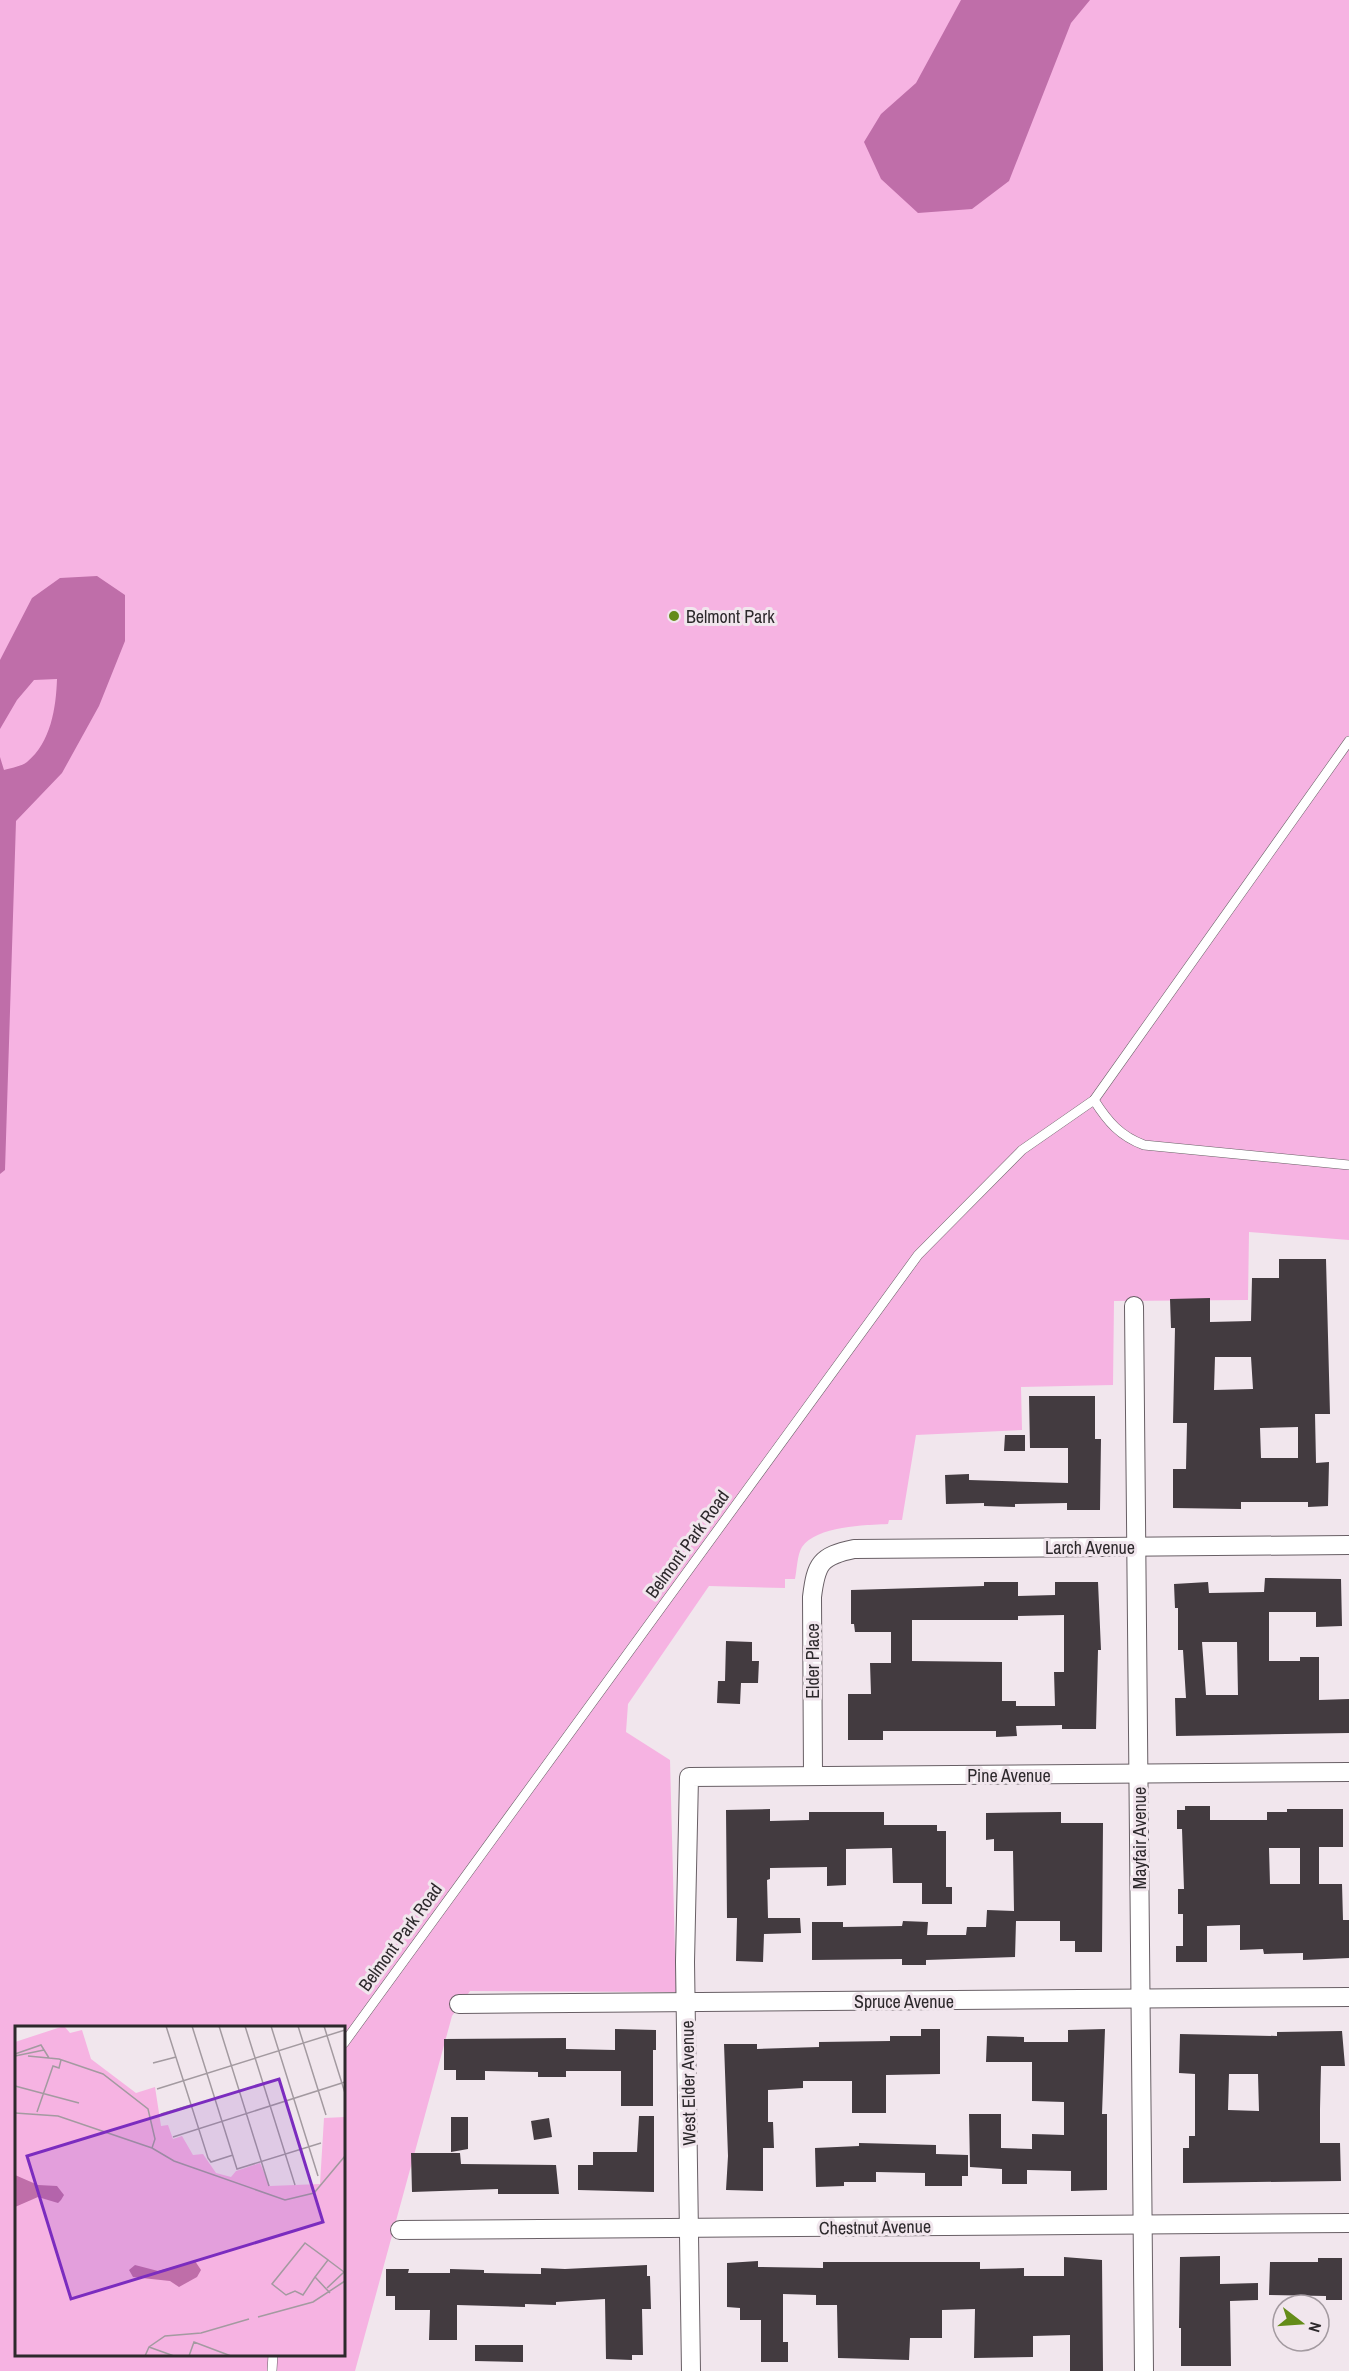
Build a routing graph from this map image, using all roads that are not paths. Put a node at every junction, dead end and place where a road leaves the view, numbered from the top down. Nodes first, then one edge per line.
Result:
1 (1349, 741) edge
2 (1094, 1100) junction
3 (1349, 1165) edge
4 (1134, 1306) dead end
5 (1349, 1545) edge
6 (1136, 1546) junction
7 (831, 1554) joint
8 (1349, 1772) edge
9 (1138, 1774) junction
10 (813, 1775) junction
11 (688, 1796) joint
12 (1349, 1997) edge
13 (1142, 1998) junction
14 (687, 2003) junction
15 (459, 2004) dead end
16 (345, 2042) edge
17 (1349, 2223) edge
18 (1142, 2224) junction
19 (690, 2229) junction
20 (400, 2230) dead end
21 (273, 2356) edge
22 (272, 2371) edge
23 (691, 2371) edge
24 (1144, 2371) edge

1 - 2 lane, Belmont Park Road
2 - 3 lane
2 - 16 lane, Belmont Park Road
4 - 6 street, Mayfair Avenue
5 - 6 street, Larch Avenue
6 - 7 street, Larch Avenue
6 - 9 street, Mayfair Avenue
7 - 10 street, Elder Place
8 - 9 street, Pine Avenue
9 - 10 street, Pine Avenue
9 - 13 street, Mayfair Avenue
10 - 11 street, Pine Avenue
11 - 14 street, West Elder Avenue
12 - 13 street, Spruce Avenue
13 - 14 street, Spruce Avenue
13 - 18 street, Mayfair Avenue
14 - 15 street, Spruce Avenue
14 - 19 street, West Elder Avenue
17 - 18 street, Chestnut Avenue
18 - 19 street, Chestnut Avenue
18 - 24 street, Mayfair Avenue
19 - 20 street, Chestnut Avenue
19 - 23 street, West Elder Avenue
21 - 22 lane

